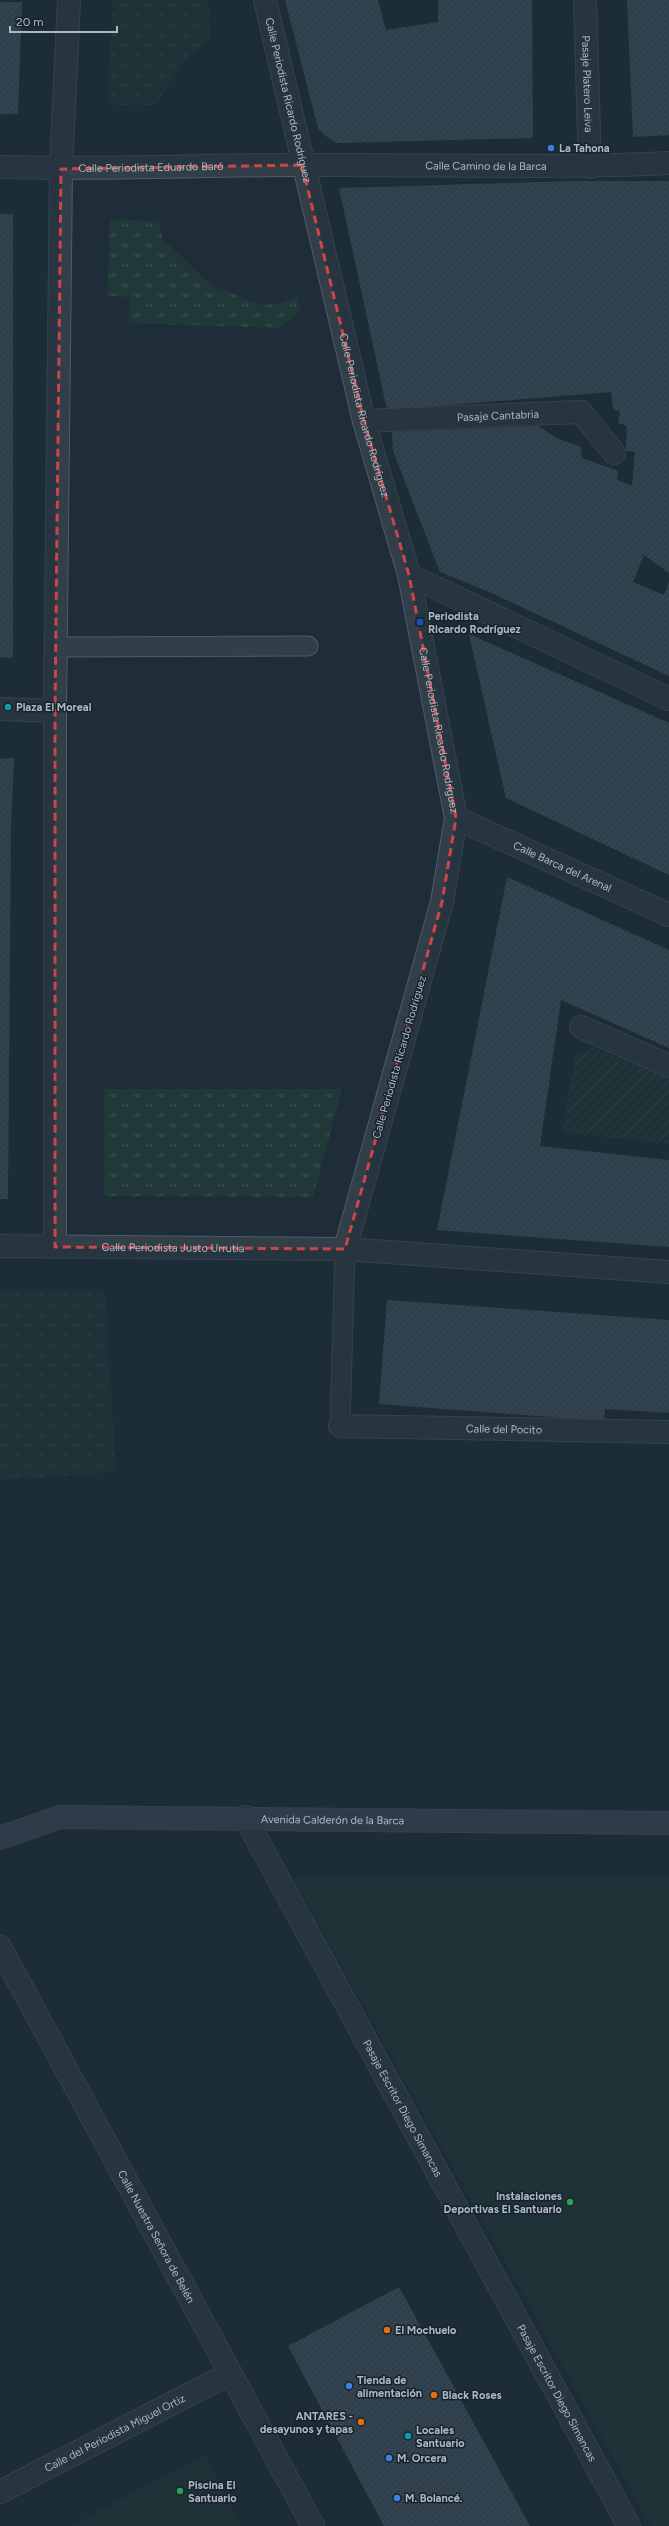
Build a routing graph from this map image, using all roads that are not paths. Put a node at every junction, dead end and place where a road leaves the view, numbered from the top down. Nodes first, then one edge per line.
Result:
1 (69, 0) edge
2 (264, 0) edge
3 (585, 0) edge
4 (669, 163) edge
5 (302, 165) junction
6 (0, 167) edge
7 (590, 167) junction
8 (61, 169) junction
9 (364, 421) junction
10 (614, 453) dead end
11 (409, 575) junction
12 (308, 646) dead end
13 (55, 647) junction
14 (669, 698) edge
15 (0, 709) edge
16 (55, 711) junction
17 (456, 818) junction
18 (669, 915) edge
19 (581, 1027) dead end
20 (669, 1066) edge
21 (0, 1246) edge
22 (55, 1247) junction
23 (345, 1248) junction
24 (669, 1272) edge
25 (340, 1426) joint
26 (669, 1432) edge
27 (245, 1817) junction
28 (669, 1823) edge
29 (0, 1838) edge
30 (0, 1947) edge
31 (229, 2374) junction
32 (0, 2492) edge
33 (313, 2526) edge
34 (629, 2526) edge

1 - 8 street
2 - 5 street, Calle Periodista Ricardo Rodríguez
3 - 7 street, Pasaje Platero Leiva
4 - 7 street, Calle Camino de la Barca
5 - 7 street, Calle Camino de la Barca
5 - 8 street, Calle Periodista Eduardo Baró
5 - 9 street, Calle Periodista Ricardo Rodríguez
6 - 8 street, Calle Periodista Eduardo Baró
8 - 13 street
9 - 10 street, Pasaje Cantabria
9 - 11 street, Calle Periodista Ricardo Rodríguez
11 - 14 street
11 - 17 street, Calle Periodista Ricardo Rodríguez
12 - 13 lane
13 - 16 street
15 - 16 street
16 - 22 street
17 - 18 street, Calle Barca del Arenal
17 - 23 street, Calle Periodista Ricardo Rodríguez
19 - 20 street
21 - 22 street, Calle Periodista Justo Urrutia
22 - 23 street, Calle Periodista Justo Urrutia
23 - 24 street
23 - 25 lane
25 - 26 street, Calle del Pocito
27 - 28 main road, Avenida Calderón de la Barca
27 - 29 main road, Avenida Calderón de la Barca
27 - 34 street, Pasaje Escritor Diego Simancas
30 - 31 street, Calle Nuestra Señora de Belén
31 - 32 street, Calle del Periodista Miguel Ortiz
31 - 33 street, Calle Nuestra Señora de Belén

